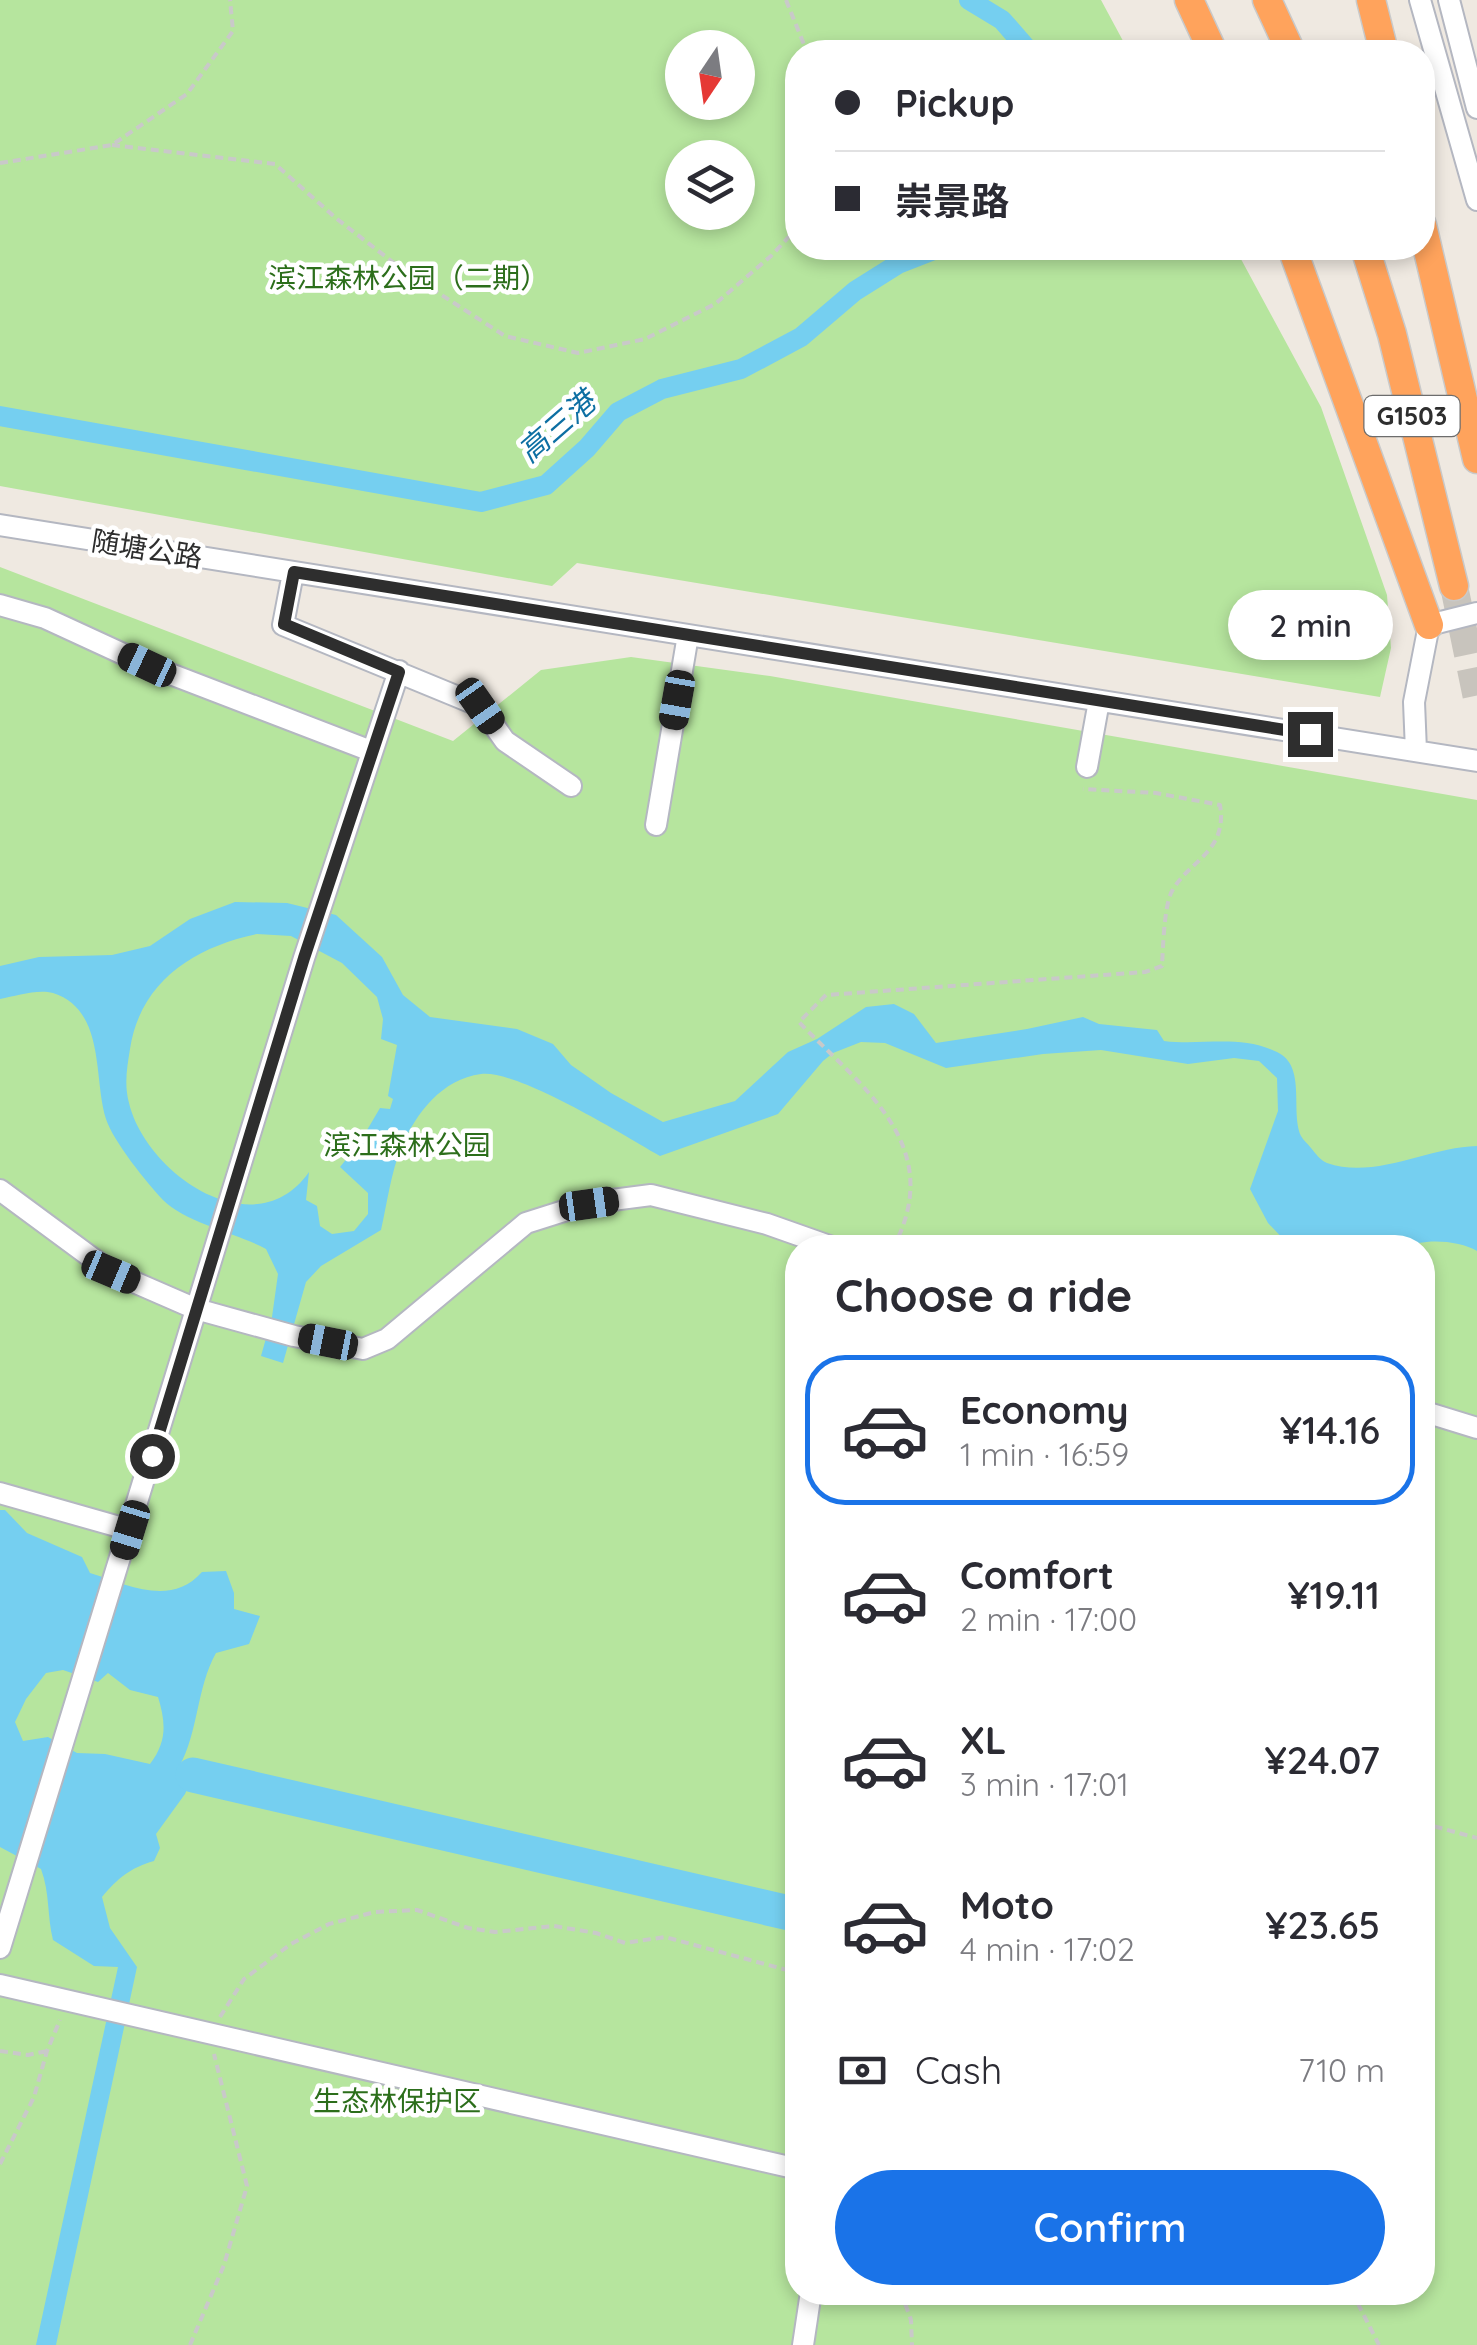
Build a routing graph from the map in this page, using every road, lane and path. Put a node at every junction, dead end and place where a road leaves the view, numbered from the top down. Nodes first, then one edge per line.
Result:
1 (230, 0) edge
2 (786, 0) edge
3 (1189, 0) edge
4 (1267, 0) edge
5 (1420, 0) edge
6 (1450, 3) edge
7 (1373, 7) edge
8 (803, 40) edge
9 (1207, 40) edge
10 (1286, 40) edge
11 (1381, 40) edge
12 (1431, 40) edge
13 (1435, 53) edge
14 (1477, 108) edge
15 (112, 145) junction
16 (0, 162) edge
17 (1477, 200) edge
18 (785, 241) edge
19 (1296, 260) edge
20 (1368, 260) edge
21 (1430, 260) edge
22 (1477, 458) edge
23 (0, 525) edge
24 (294, 572) junction
25 (1454, 586) tunnel mouth
26 (0, 605) edge
27 (1477, 613) edge
28 (1428, 625) junction
29 (688, 635) junction
30 (399, 672) junction
31 (1098, 701) junction
32 (371, 751) junction
33 (1416, 751) junction
34 (1477, 761) edge
35 (1085, 778) joint
36 (571, 786) dead end
37 (656, 824) dead end
38 (0, 1190) edge
39 (799, 1235) edge
40 (901, 1235) edge
41 (196, 1309) junction
42 (1435, 1415) edge
43 (1477, 1428) edge
44 (0, 1494) edge
45 (130, 1530) junction
46 (1435, 1827) edge
47 (1477, 1838) edge
48 (0, 1948) edge
49 (785, 1969) edge
50 (0, 1984) edge
51 (77, 2002) junction
52 (212, 2031) junction
53 (0, 2051) edge
54 (47, 2051) junction
55 (0, 2164) edge
56 (785, 2166) edge
57 (809, 2305) edge
58 (906, 2305) edge
59 (1359, 2305) edge
60 (190, 2345) edge
61 (803, 2345) edge
62 (912, 2345) edge
63 (1379, 2345) edge

1 - 15 path
2 - 8 path
3 - 9 highway
4 - 10 highway
5 - 12 street
6 - 14 street
7 - 11 highway
13 - 17 street
15 - 16 path
15 - 18 path
19 - 28 highway
20 - 25 highway, G1503
21 - 22 highway, G1503
23 - 24 street, 随塘公路
24 - 29 street, 随塘公路
24 - 30 street
26 - 32 street
27 - 28 street
28 - 33 street
29 - 31 street, 随塘公路
29 - 37 street
30 - 32 street
30 - 36 street
31 - 33 street, 随塘公路
31 - 35 street
32 - 41 street
33 - 34 street, 随塘公路
35 - 40 path
38 - 41 street
39 - 41 street
41 - 45 street
42 - 43 street
44 - 45 street
45 - 48 street
46 - 47 path
49 - 52 path
50 - 51 street
51 - 52 street
51 - 54 path
52 - 56 street
52 - 60 path
53 - 54 path
54 - 55 path
57 - 61 street
58 - 62 path
59 - 63 path

